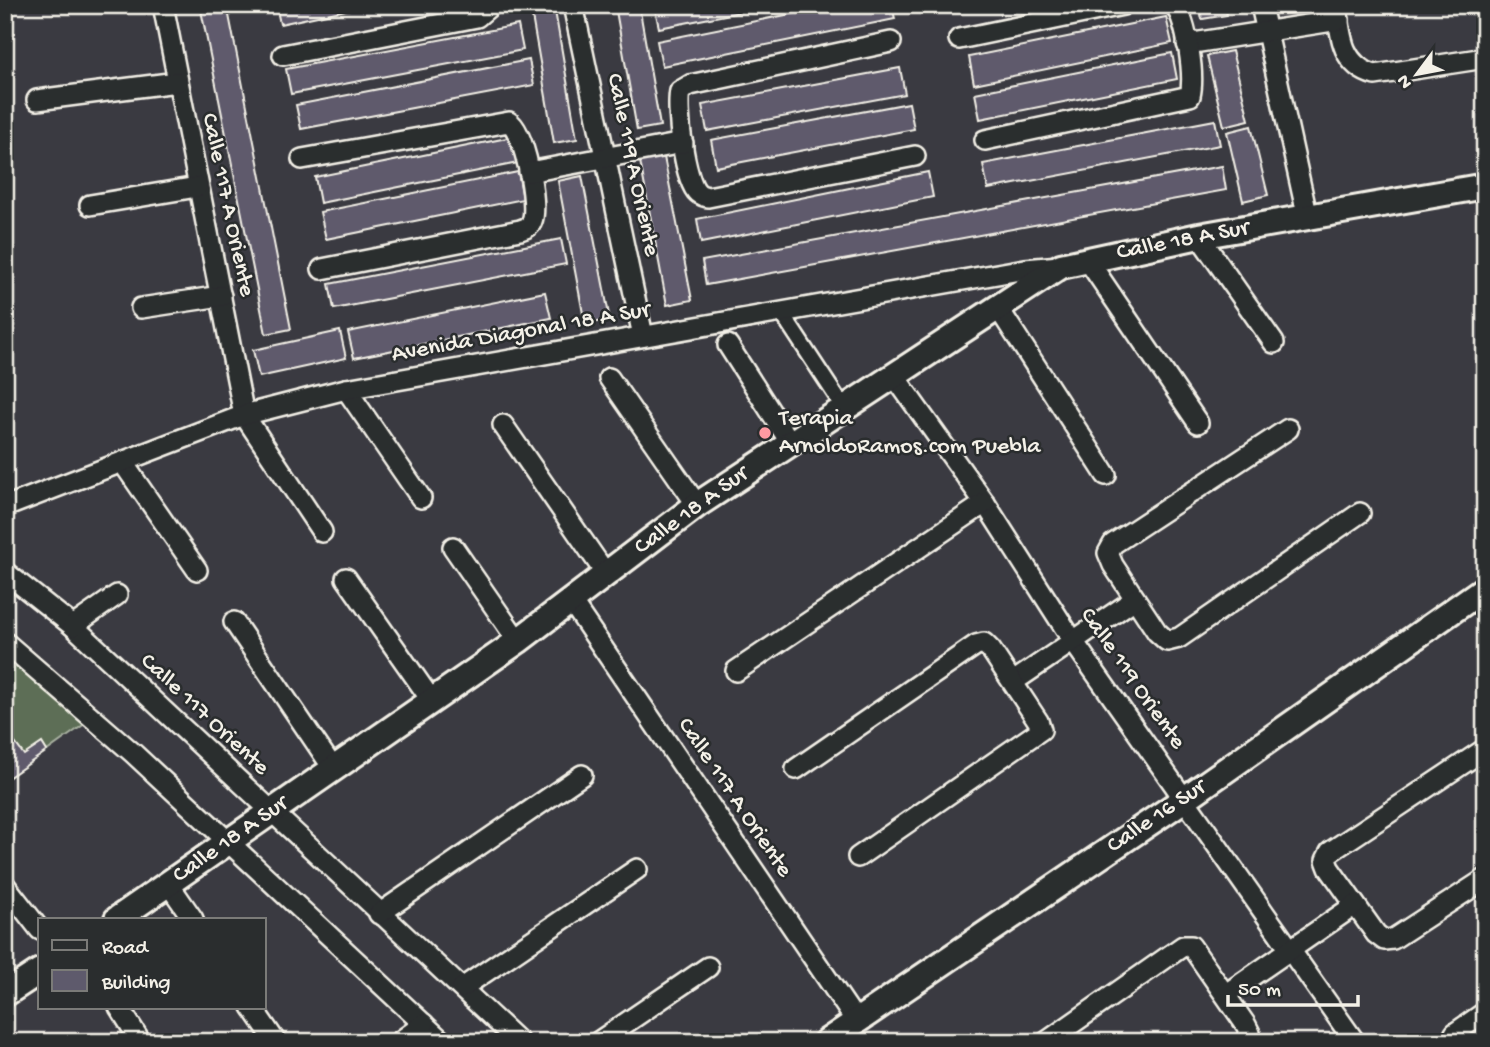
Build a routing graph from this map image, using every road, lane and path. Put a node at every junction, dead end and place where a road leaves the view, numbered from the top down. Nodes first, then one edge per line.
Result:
1 (163, 5) edge
2 (491, 5) edge
3 (573, 5) edge
4 (1123, 5) edge
5 (1175, 5) edge
6 (1261, 5) edge
7 (1338, 13) edge
8 (1266, 30) junction
9 (959, 39) dead end
10 (891, 42) dead end
11 (1187, 44) junction
12 (283, 55) dead end
13 (1485, 58) edge
14 (177, 82) junction
15 (37, 100) dead end
16 (985, 140) dead end
17 (683, 143) junction
18 (915, 156) dead end
19 (302, 159) dead end
20 (604, 160) junction
21 (529, 172) junction
22 (1485, 186) edge
23 (197, 187) junction
24 (89, 205) dead end
25 (1308, 219) junction
26 (1199, 236) junction
27 (1087, 259) junction
28 (1061, 266) junction
29 (322, 269) dead end
30 (221, 296) junction
31 (996, 306) junction
32 (141, 307) dead end
33 (782, 312) junction
34 (643, 335) junction
35 (1274, 343) dead end
36 (728, 345) dead end
37 (895, 377) junction
38 (610, 379) dead end
39 (346, 389) junction
40 (844, 408) junction
41 (244, 415) junction
42 (1198, 423) dead end
43 (503, 425) dead end
44 (1288, 429) dead end
45 (790, 442) junction
46 (123, 463) junction
47 (1106, 475) dead end
48 (421, 498) dead end
49 (985, 503) junction
50 (697, 505) junction
51 (5, 506) edge
52 (1360, 513) dead end
53 (322, 532) dead end
54 (453, 547) dead end
55 (197, 570) dead end
56 (5, 572) edge
57 (606, 574) junction
58 (346, 578) dead end
59 (1485, 588) edge
60 (117, 595) dead end
61 (1135, 599) junction
62 (571, 601) junction
63 (234, 622) dead end
64 (73, 626) junction
65 (518, 641) junction
66 (1073, 641) junction
67 (5, 642) edge
68 (736, 671) dead end
69 (1013, 682) junction
70 (432, 701) junction
71 (1485, 749) edge
72 (333, 768) junction
73 (796, 769) dead end
74 (582, 775) dead end
75 (1186, 798) junction
76 (271, 811) junction
77 (228, 841) junction
78 (858, 857) dead end
79 (637, 869) dead end
80 (1485, 879) edge
81 (168, 883) junction
82 (5, 886) edge
83 (1355, 905) junction
84 (379, 914) junction
85 (118, 918) edge
86 (192, 918) edge
87 (38, 927) edge
88 (1292, 949) junction
89 (708, 967) dead end
90 (38, 972) edge
91 (462, 988) junction
92 (5, 994) edge
93 (1226, 995) junction
94 (119, 1009) edge
95 (253, 1009) edge
96 (1485, 1012) edge
97 (856, 1021) junction
98 (424, 1024) junction
99 (141, 1042) edge
100 (276, 1042) edge
101 (399, 1042) edge
102 (443, 1042) edge
103 (519, 1042) edge
104 (598, 1042) edge
105 (826, 1042) edge
106 (1045, 1042) edge
107 (1245, 1042) edge
108 (1355, 1042) edge
109 (1451, 1042) edge

1 - 14 street, Calle 117 A Oriente
2 - 12 street
3 - 20 street, Calle 119 A Oriente
4 - 9 street
5 - 11 street
6 - 8 street
7 - 8 street
7 - 13 street
8 - 11 street
8 - 25 street
10 - 17 street
11 - 16 street
14 - 15 street
14 - 23 street, Calle 117 A Oriente
17 - 18 street
17 - 20 street
19 - 21 street
20 - 21 street
20 - 34 street, Calle 119 A Oriente
21 - 29 street
22 - 25 street, Calle 18 A Sur
23 - 24 street
23 - 30 street, Calle 117 A Oriente
25 - 26 street, Calle 18 A Sur
26 - 27 street, Calle 18 A Sur
26 - 35 street
27 - 28 street, Calle 18 A Sur
27 - 42 street
28 - 31 street, Calle 18 A Sur
28 - 33 street, Avenida Diagonal 18 A Sur
30 - 32 street
30 - 41 street, Calle 117 A Oriente
31 - 37 street, Calle 18 A Sur
31 - 47 street
33 - 34 street, Avenida Diagonal 18 A Sur
33 - 40 street
34 - 39 street, Avenida Diagonal 18 A Sur
36 - 45 street
37 - 40 street, Calle 18 A Sur
37 - 49 street, Calle 119 Oriente
38 - 50 street
39 - 41 street, Avenida Diagonal 18 A Sur
39 - 48 street
40 - 45 street, Calle 18 A Sur
41 - 46 street, Avenida Diagonal 18 A Sur
41 - 53 street
43 - 57 street
44 - 61 street
45 - 50 street, Calle 18 A Sur
46 - 51 street, Avenida Diagonal 18 A Sur
46 - 55 street
49 - 66 street, Calle 119 Oriente
49 - 68 street
50 - 57 street, Calle 18 A Sur
52 - 61 street
54 - 65 street
56 - 64 street, Calle 117 Oriente
57 - 62 street, Calle 18 A Sur
58 - 70 street
59 - 75 street, Calle 16 Sur
60 - 64 street
61 - 66 street
62 - 65 street, Calle 18 A Sur
62 - 97 street, Calle 117 A Oriente
63 - 72 street
64 - 76 street, Calle 117 Oriente
65 - 70 street, Calle 18 A Sur
66 - 69 street
66 - 75 street, Calle 119 Oriente
67 - 77 street
69 - 73 street
69 - 78 street
70 - 72 street, Calle 18 A Sur
71 - 83 street
72 - 76 street, Calle 18 A Sur
74 - 84 street
75 - 88 street, Calle 119 Oriente
75 - 97 street, Calle 16 Sur
76 - 77 street, Calle 18 A Sur
76 - 84 street, Calle 117 Oriente
77 - 81 street, Calle 18 A Sur
77 - 98 street
79 - 91 street
80 - 83 street
81 - 85 street, Calle 18 A Sur
81 - 86 street
82 - 87 street
83 - 88 street
84 - 91 street, Calle 117 Oriente
88 - 93 street
88 - 108 street, Calle 119 Oriente
89 - 104 street
90 - 92 street
91 - 103 street, Calle 117 Oriente
93 - 106 street
93 - 107 street
94 - 99 street
95 - 100 street
96 - 109 street
97 - 105 street, Calle 16 Sur
98 - 101 street
98 - 102 street

